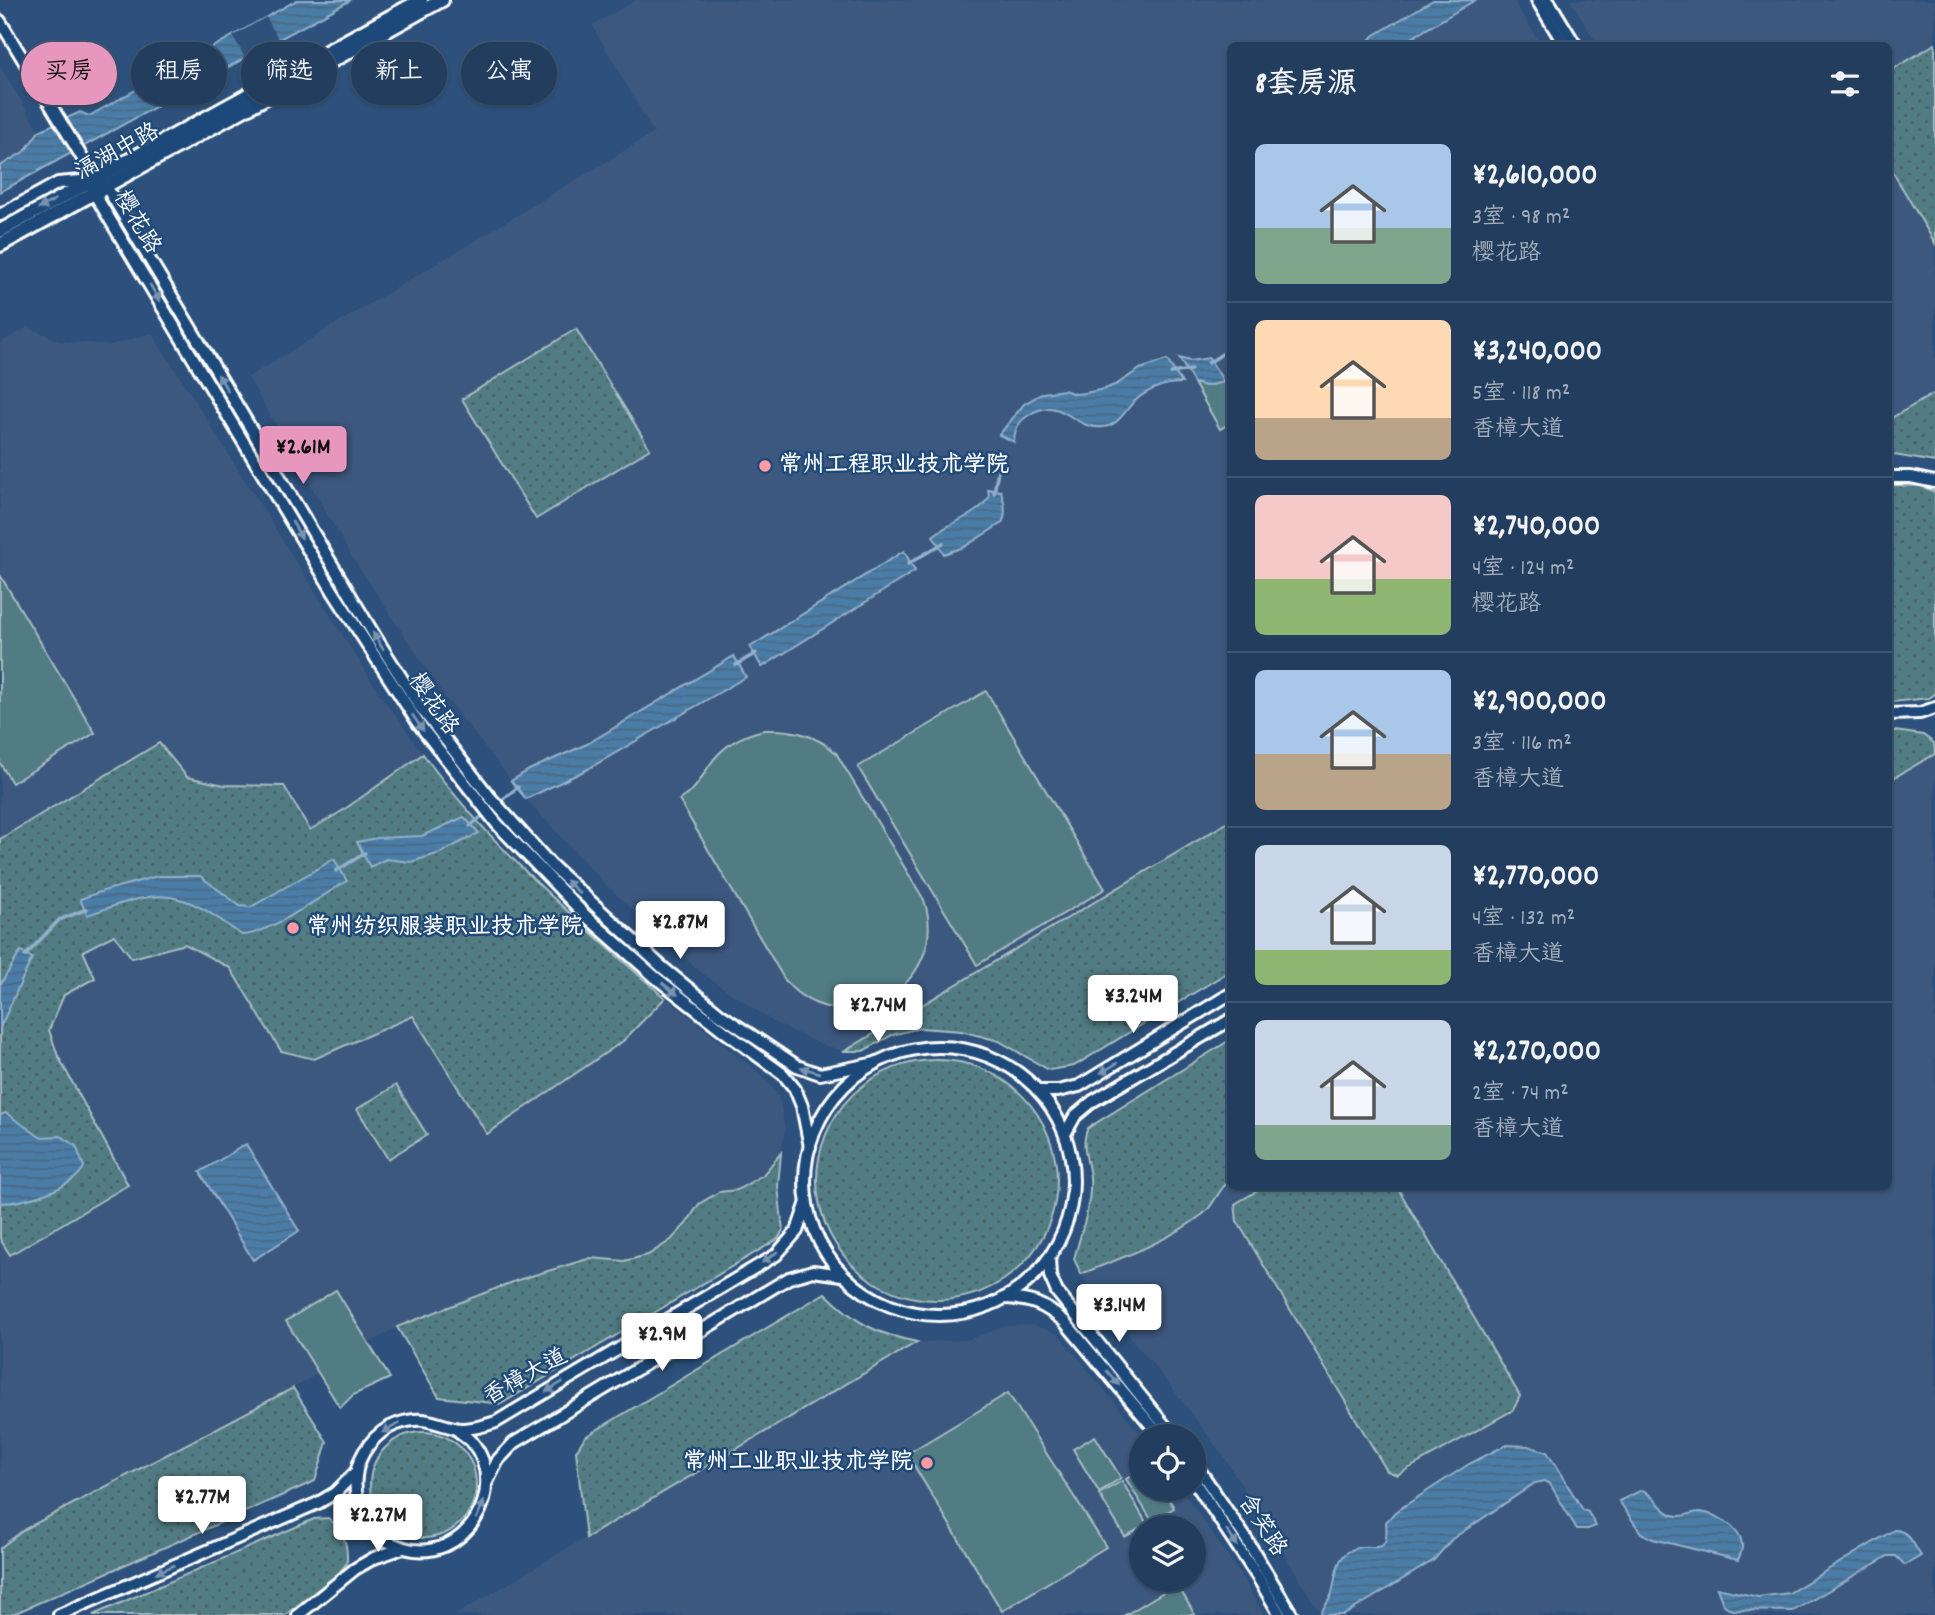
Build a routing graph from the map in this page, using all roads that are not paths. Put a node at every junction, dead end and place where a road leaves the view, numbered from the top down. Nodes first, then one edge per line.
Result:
1 (421, 0) edge
2 (442, 0) edge
3 (1538, 0) edge
4 (1548, 0) edge
5 (0, 21) edge
6 (1563, 42) edge
7 (1574, 42) edge
8 (98, 186) junction
9 (0, 215) edge
10 (0, 230) edge
11 (0, 245) edge
12 (1892, 476) edge
13 (1935, 481) edge
14 (1935, 708) edge
15 (1920, 713) junction
16 (1892, 714) edge
17 (1935, 715) edge
18 (1227, 996) edge
19 (1227, 1022) edge
20 (876, 1063) junction
21 (1039, 1091) junction
22 (1065, 1134) junction
23 (810, 1147) junction
24 (807, 1202) junction
25 (1049, 1258) junction
26 (842, 1275) junction
27 (1004, 1298) junction
28 (1150, 1424) edge
29 (1164, 1424) edge
30 (455, 1429) junction
31 (356, 1472) junction
32 (1206, 1480) edge
33 (487, 1482) junction
34 (1206, 1499) edge
35 (403, 1548) junction
36 (59, 1615) edge
37 (298, 1615) edge
38 (1280, 1615) edge
39 (1292, 1615) edge

1 - 8 main road, 滆湖中路
2 - 8 main road, 滆湖中路
3 - 6 street
4 - 7 street
5 - 8 street
8 - 9 street
8 -> 10 main road, 滆湖中路
8 - 11 main road, 滆湖中路
20 -> 8 street, 樱花路
8 -> 23 street, 樱花路
12 - 13 street
14 - 15 street
15 - 16 street
15 - 17 street
18 -> 21 street
19 - 22 street
20 - 21 street
20 - 23 street
21 - 22 street
22 - 25 street
23 - 24 street
24 - 26 street
24 -> 30 street, 香樟大道
25 - 27 street
25 - 29 street
26 - 27 street
26 - 33 street, 香樟大道
27 -> 28 street
30 -> 31 street
30 - 33 street
31 - 35 street
31 -> 36 street
32 - 39 street, 含笑路
35 -> 33 street
34 -> 38 street, 含笑路
35 - 37 street

